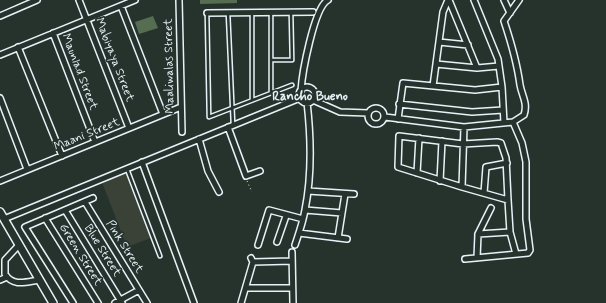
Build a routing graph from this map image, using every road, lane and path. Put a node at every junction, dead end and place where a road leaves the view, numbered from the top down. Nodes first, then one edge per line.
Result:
1 (37, 0) edge
2 (79, 0) edge
3 (135, 0) edge
4 (179, 0) edge
5 (328, 0) edge
6 (448, 0) edge
7 (474, 0) edge
8 (504, 0) edge
9 (519, 0) edge
10 (121, 6) junction
11 (228, 12) junction
12 (252, 12) junction
13 (270, 12) junction
14 (291, 12) junction
15 (313, 12) dead end
16 (207, 13) joint
17 (510, 13) junction
18 (0, 16) edge
19 (87, 19) junction
20 (53, 33) junction
21 (439, 42) junction
22 (468, 45) junction
23 (18, 47) junction
24 (0, 55) edge
25 (271, 60) junction
26 (436, 64) junction
27 (499, 66) junction
28 (477, 68) junction
29 (292, 85) dead end
30 (433, 86) junction
31 (502, 87) junction
32 (301, 91) junction
33 (272, 93) junction
34 (0, 98) edge
35 (300, 98) junction
36 (252, 100) junction
37 (313, 100) junction
38 (308, 102) junction
39 (399, 104) junction
40 (181, 107) junction
41 (233, 109) junction
42 (503, 110) junction
43 (368, 113) junction
44 (163, 114) junction
45 (385, 117) junction
46 (398, 119) junction
47 (513, 122) junction
48 (504, 123) junction
49 (233, 125) junction
50 (228, 127) junction
51 (464, 127) junction
52 (129, 128) junction
53 (182, 132) dead end
54 (419, 138) junction
55 (199, 139) junction
56 (442, 141) junction
57 (95, 142) junction
58 (463, 144) junction
59 (62, 156) junction
60 (142, 162) junction
61 (507, 163) junction
62 (127, 168) junction
63 (27, 169) junction
64 (260, 171) dead end
65 (418, 173) junction
66 (246, 176) junction
67 (0, 180) edge
68 (440, 181) junction
69 (462, 187) junction
70 (308, 191) junction
71 (219, 192) dead end
72 (252, 192) dead end
73 (484, 193) junction
74 (345, 194) junction
75 (354, 194) dead end
76 (93, 198) dead end
77 (508, 200) junction
78 (85, 202) junction
79 (491, 208) dead end
80 (65, 210) junction
81 (305, 210) junction
82 (342, 213) junction
83 (2, 216) edge
84 (286, 216) junction
85 (45, 218) junction
86 (303, 219) junction
87 (510, 232) junction
88 (299, 233) junction
89 (478, 234) junction
90 (338, 238) junction
91 (347, 239) dead end
92 (277, 242) dead end
93 (258, 245) dead end
94 (296, 245) dead end
95 (18, 246) junction
96 (292, 252) dead end
97 (516, 254) junction
98 (160, 256) dead end
99 (477, 258) junction
100 (465, 259) dead end
101 (292, 261) junction
102 (2, 271) edge
103 (7, 278) junction
104 (0, 280) edge
105 (39, 280) junction
106 (246, 288) junction
107 (292, 288) junction
108 (139, 290) junction
109 (121, 301) edge
110 (53, 303) edge
111 (73, 303) edge
112 (98, 303) edge
113 (115, 303) edge
114 (147, 303) edge
115 (194, 303) edge
116 (241, 303) edge
117 (293, 303) edge

1 - 18 street
2 - 19 street, Mabiyaya Street
3 - 10 street
4 - 40 street, Maaliwalas Street
5 - 32 street
6 - 21 street
6 - 22 street
7 - 27 street
8 - 17 street
9 - 17 street
10 - 19 street
10 - 44 street
11 - 12 street
11 - 16 street
11 - 41 lane
12 - 13 street
12 - 36 lane
13 - 14 street
13 - 25 lane
14 - 15 street
14 - 25 lane
16 - 41 lane
17 - 47 street
19 - 20 street
19 - 52 street, Mabiyaya Street
20 - 23 street
20 - 57 street, Maunlad Street
21 - 22 street
21 - 26 street
22 - 28 street
23 - 24 street
23 - 59 street
25 - 33 lane
26 - 28 street
26 - 30 street
27 - 28 street
27 - 31 street
29 - 33 lane
30 - 31 street
30 - 39 street
31 - 42 street
32 - 35 street
32 - 37 street
33 - 36 lane
34 - 63 street
35 - 38 street
35 - 49 street
36 - 41 lane
37 - 38 street
37 - 43 street
38 - 70 street
39 - 42 street
39 - 46 street
40 - 44 street, Maani Street
40 - 53 street, Maaliwalas Street
41 - 49 lane
42 - 48 street
43 - 45 street
43 - 45 street
44 - 52 street, Maani Street
45 - 46 street
46 - 51 street
47 - 48 street
47 - 97 street
48 - 51 street
49 - 50 street
50 - 55 street
50 - 66 street
51 - 58 street
52 - 57 street, Maani Street
54 - 56 street
54 - 65 street
54 - 65 street
55 - 60 street
55 - 71 street
56 - 58 street
56 - 68 street
57 - 59 street, Maani Street
58 - 61 street
58 - 69 street
59 - 63 street, Maani Street
60 - 62 street
60 - 115 street
61 - 73 street
61 - 77 street
62 - 83 street
62 - 98 lane
63 - 67 street, Maani Street
64 - 66 street
65 - 68 street
66 - 72 path
68 - 69 street
69 - 73 street
70 - 74 street
70 - 81 street
73 - 77 street
74 - 75 street
74 - 82 street
76 - 78 street
77 - 87 street
78 - 80 street
78 - 108 street, Pink Street
79 - 89 street
80 - 85 street
80 - 109 street, Blue Street
81 - 82 street
81 - 86 street
82 - 90 street
83 - 95 main road
84 - 86 street
84 - 92 street
84 - 93 street
85 - 111 street
85 - 112 street, Green Street
86 - 88 street
87 - 89 street
87 - 97 street
88 - 90 street
88 - 94 street
89 - 99 street
90 - 91 street
95 - 102 street
95 - 105 main road
96 - 101 street
97 - 99 street
99 - 100 street
101 - 106 street
101 - 107 street
102 - 103 street
103 - 104 street
103 - 105 street
105 - 110 main road
106 - 107 street
106 - 116 street
107 - 117 street
108 - 109 street
108 - 114 street, Pink Street
109 - 113 street

